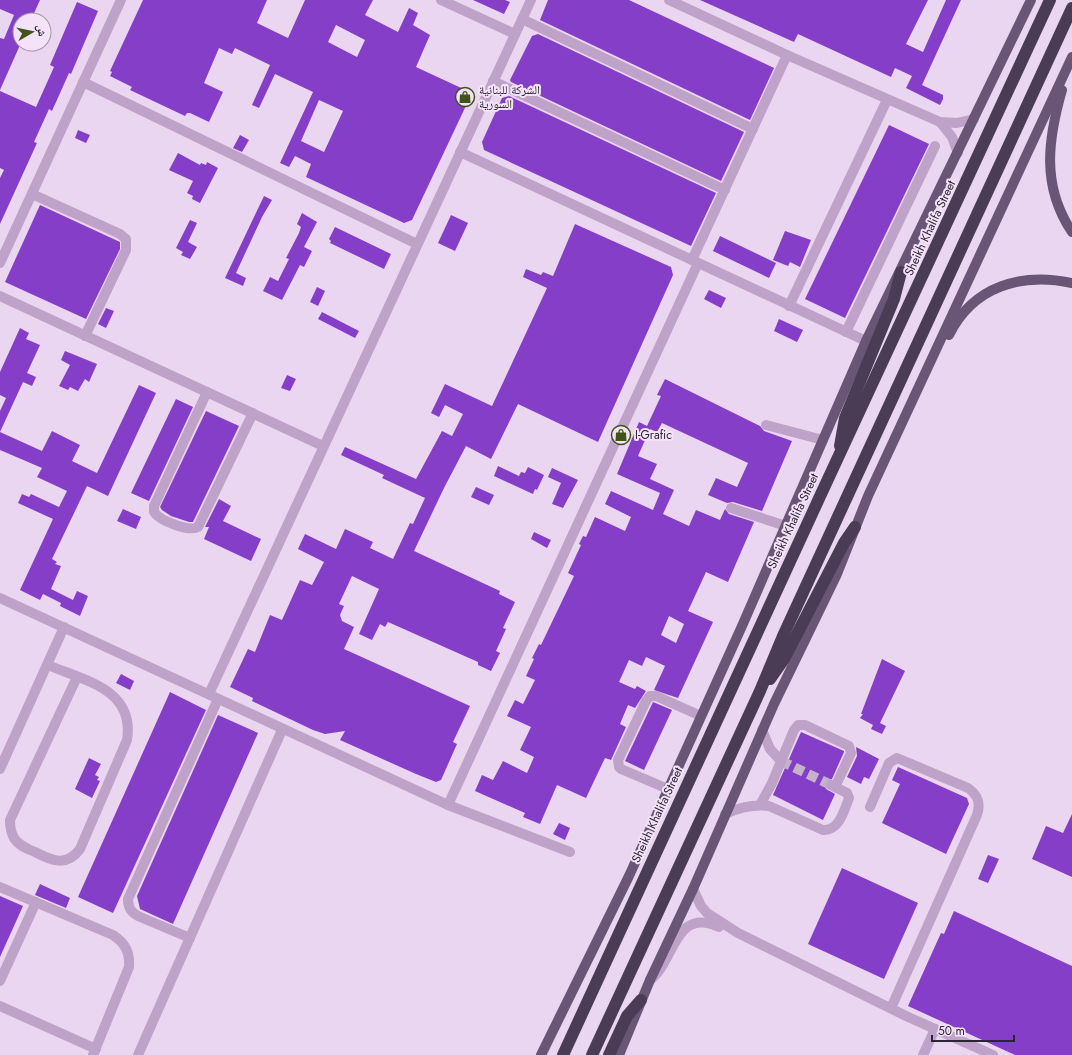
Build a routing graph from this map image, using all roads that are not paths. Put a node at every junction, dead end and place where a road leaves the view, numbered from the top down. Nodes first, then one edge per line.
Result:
1 (121, 0) edge
2 (440, 0) edge
3 (531, 0) edge
4 (669, 0) edge
5 (1030, 0) edge
6 (1050, 0) edge
7 (1072, 8) edge
8 (522, 19) junction
9 (515, 34) junction
10 (787, 55) junction
11 (1072, 58) edge
12 (1065, 72) junction
13 (493, 81) junction
14 (83, 82) junction
15 (887, 100) junction
16 (974, 119) junction
17 (940, 122) junction
18 (753, 129) junction
19 (935, 146) dead end
20 (460, 152) junction
21 (958, 153) junction
22 (725, 190) junction
23 (32, 194) junction
24 (1072, 232) edge
25 (417, 244) junction
26 (695, 262) junction
27 (0, 263) edge
28 (901, 272) junction
29 (1072, 283) edge
30 (0, 296) edge
31 (789, 306) junction
32 (846, 332) junction
33 (85, 336) junction
34 (866, 341) junction
35 (920, 380) junction
36 (207, 392) junction
37 (252, 413) junction
38 (766, 425) dead end
39 (823, 440) junction
40 (323, 446) junction
41 (837, 462) junction
42 (731, 508) dead end
43 (786, 526) junction
44 (855, 527) junction
45 (0, 598) edge
46 (64, 627) junction
47 (48, 665) junction
48 (77, 677) junction
49 (656, 690) dead end
50 (760, 691) junction
51 (209, 694) junction
52 (218, 699) junction
53 (702, 713) junction
54 (282, 730) junction
55 (762, 730) junction
56 (781, 760) junction
57 (0, 769) edge
58 (668, 790) junction
59 (448, 805) junction
60 (760, 805) junction
61 (870, 807) dead end
62 (725, 814) junction
63 (570, 852) dead end
64 (0, 887) edge
65 (693, 889) junction
66 (36, 902) junction
67 (738, 933) junction
68 (190, 938) junction
69 (650, 980) junction
70 (0, 981) edge
71 (641, 1000) junction
72 (0, 1006) edge
73 (891, 1008) junction
74 (935, 1029) junction
75 (566, 1050) edge
76 (94, 1052) edge
77 (138, 1055) edge
78 (541, 1055) edge
79 (558, 1055) edge
80 (592, 1055) edge
81 (609, 1055) edge
82 (619, 1055) edge
83 (923, 1055) edge
84 (993, 1055) edge

1 - 14 street
2 - 9 street
3 - 8 street
4 - 10 street
5 - 16 main road
6 - 41 highway, Sheikh Khalifa Street
7 - 50 highway
8 - 9 street
8 - 18 street
9 - 13 street
10 - 15 street
10 - 18 street
11 - 12 main road
12 - 24 main road
12 - 35 main road
13 - 20 street
13 - 22 street
14 - 23 street
14 - 25 street
15 - 17 street
15 - 31 street
16 - 17 street
16 - 21 main road
17 - 21 street
18 - 22 street
19 - 32 street
20 - 25 street
20 - 26 street
21 - 28 main road
22 - 26 street
23 - 27 street
23 - 33 street
25 - 40 street
26 - 31 street
26 - 59 street
28 - 34 main road
28 - 41 highway
29 - 35 main road
30 - 33 street
31 - 32 street
32 - 34 street
33 - 36 street
34 - 39 main road
35 - 44 main road
36 - 37 street
36 - 37 street
37 - 40 street
38 - 39 street
39 - 43 main road
40 - 51 street
41 - 75 highway, Sheikh Khalifa Street
42 - 43 street
43 - 53 main road
44 - 50 highway
44 - 55 main road
45 - 46 street
46 - 47 street
46 - 51 street
47 - 48 street
47 - 57 street
48 - 48 street
49 - 53 street
50 - 80 highway
51 - 52 street
52 - 54 street
52 - 68 street
53 - 58 main road
53 - 58 street
54 - 59 street
54 - 68 street
55 - 56 street
55 - 62 main road
56 - 60 street
56 - 60 street
58 - 78 main road
59 - 63 street
60 - 62 street
61 - 73 street
62 - 65 main road
64 - 66 street
65 - 67 street
65 - 69 main road
66 - 70 street
66 - 76 street
67 - 69 street
67 - 73 street
68 - 77 street
69 - 71 main road
71 - 81 highway
71 - 82 main road
72 - 76 street
73 - 74 street
74 - 83 street
74 - 84 street
75 - 79 highway

